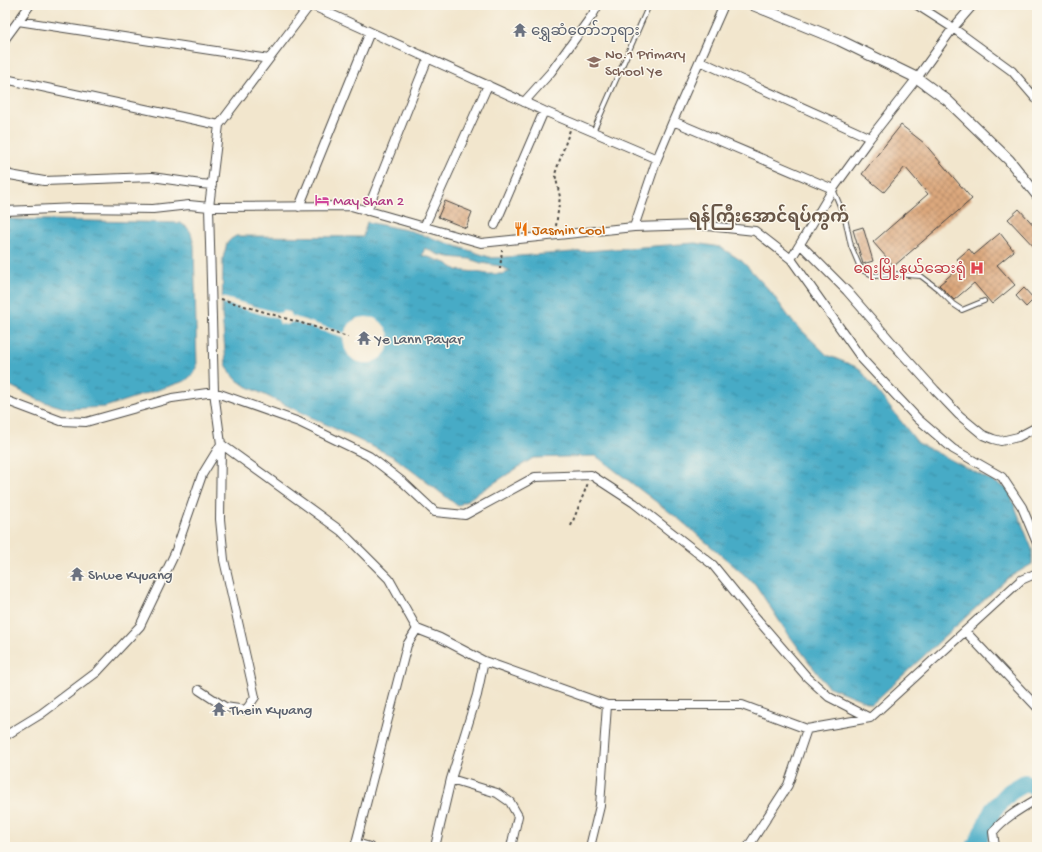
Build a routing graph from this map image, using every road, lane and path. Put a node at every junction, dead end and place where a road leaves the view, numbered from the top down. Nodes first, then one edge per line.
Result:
1 (30, 5) edge
2 (311, 5) edge
3 (598, 5) edge
4 (649, 5) edge
5 (724, 5) edge
6 (753, 5) edge
7 (917, 5) edge
8 (972, 5) edge
9 (18, 21) junction
10 (953, 28) junction
11 (370, 32) junction
12 (5, 39) edge
13 (428, 58) junction
14 (268, 59) junction
15 (700, 61) junction
16 (917, 78) junction
17 (5, 79) edge
18 (488, 86) junction
19 (1037, 100) edge
20 (524, 102) junction
21 (544, 111) junction
22 (673, 121) junction
23 (573, 123) junction
24 (220, 125) junction
25 (593, 132) junction
26 (870, 138) junction
27 (657, 159) junction
28 (5, 171) edge
29 (212, 185) junction
30 (833, 189) junction
31 (1037, 195) edge
32 (209, 207) junction
33 (299, 207) junction
34 (5, 211) edge
35 (367, 211) junction
36 (495, 225) dead end
37 (424, 227) junction
38 (634, 227) junction
39 (555, 235) junction
40 (800, 244) junction
41 (501, 254) dead end
42 (791, 259) junction
43 (500, 268) dead end
44 (211, 296) junction
45 (984, 301) dead end
46 (348, 337) dead end
47 (214, 392) junction
48 (5, 400) edge
49 (1037, 428) edge
50 (220, 444) junction
51 (591, 475) junction
52 (571, 526) dead end
53 (1037, 543) edge
54 (1037, 573) edge
55 (418, 629) junction
56 (965, 631) junction
57 (484, 661) junction
58 (199, 690) dead end
59 (607, 705) junction
60 (1037, 707) edge
61 (870, 718) junction
62 (807, 729) junction
63 (5, 736) edge
64 (451, 779) junction
65 (1037, 799) edge
66 (355, 845) edge
67 (370, 847) edge
68 (435, 847) edge
69 (512, 847) edge
70 (590, 847) edge
71 (748, 847) edge
72 (995, 847) edge

1 - 9 street
2 - 11 street
2 - 14 street
3 - 20 street
4 - 25 lane
5 - 15 street
6 - 16 street
7 - 10 street
8 - 10 street
9 - 12 street
9 - 14 street
10 - 16 street
10 - 19 street
11 - 13 street
11 - 33 street
13 - 18 street
13 - 35 street
14 - 24 street
15 - 22 street
15 - 26 street
16 - 26 street
16 - 31 street
17 - 24 street
18 - 20 street
18 - 37 street
20 - 21 street
21 - 23 street
21 - 36 street
22 - 27 street
22 - 30 street
23 - 25 street
23 - 39 path
24 - 29 street
25 - 27 street
26 - 30 street
27 - 38 street
28 - 29 street
29 - 32 street
30 - 40 street
30 - 45 lane
32 - 33 street
32 - 34 street
32 - 44 street
33 - 35 street
35 - 37 street
37 - 39 street
38 - 39 street
38 - 42 street
40 - 42 street
40 - 49 street
41 - 43 path
42 - 53 street
44 - 46 path
44 - 47 street
47 - 48 street
47 - 50 street
47 - 51 street
50 - 55 street
50 - 58 street
50 - 63 street
51 - 52 path
51 - 61 street
54 - 56 street
55 - 57 street
55 - 66 street
56 - 60 street
56 - 61 street
57 - 59 street
57 - 64 street
59 - 62 street
59 - 70 street
61 - 62 street
62 - 71 street
64 - 68 street
64 - 69 street
65 - 72 street
66 - 67 street

